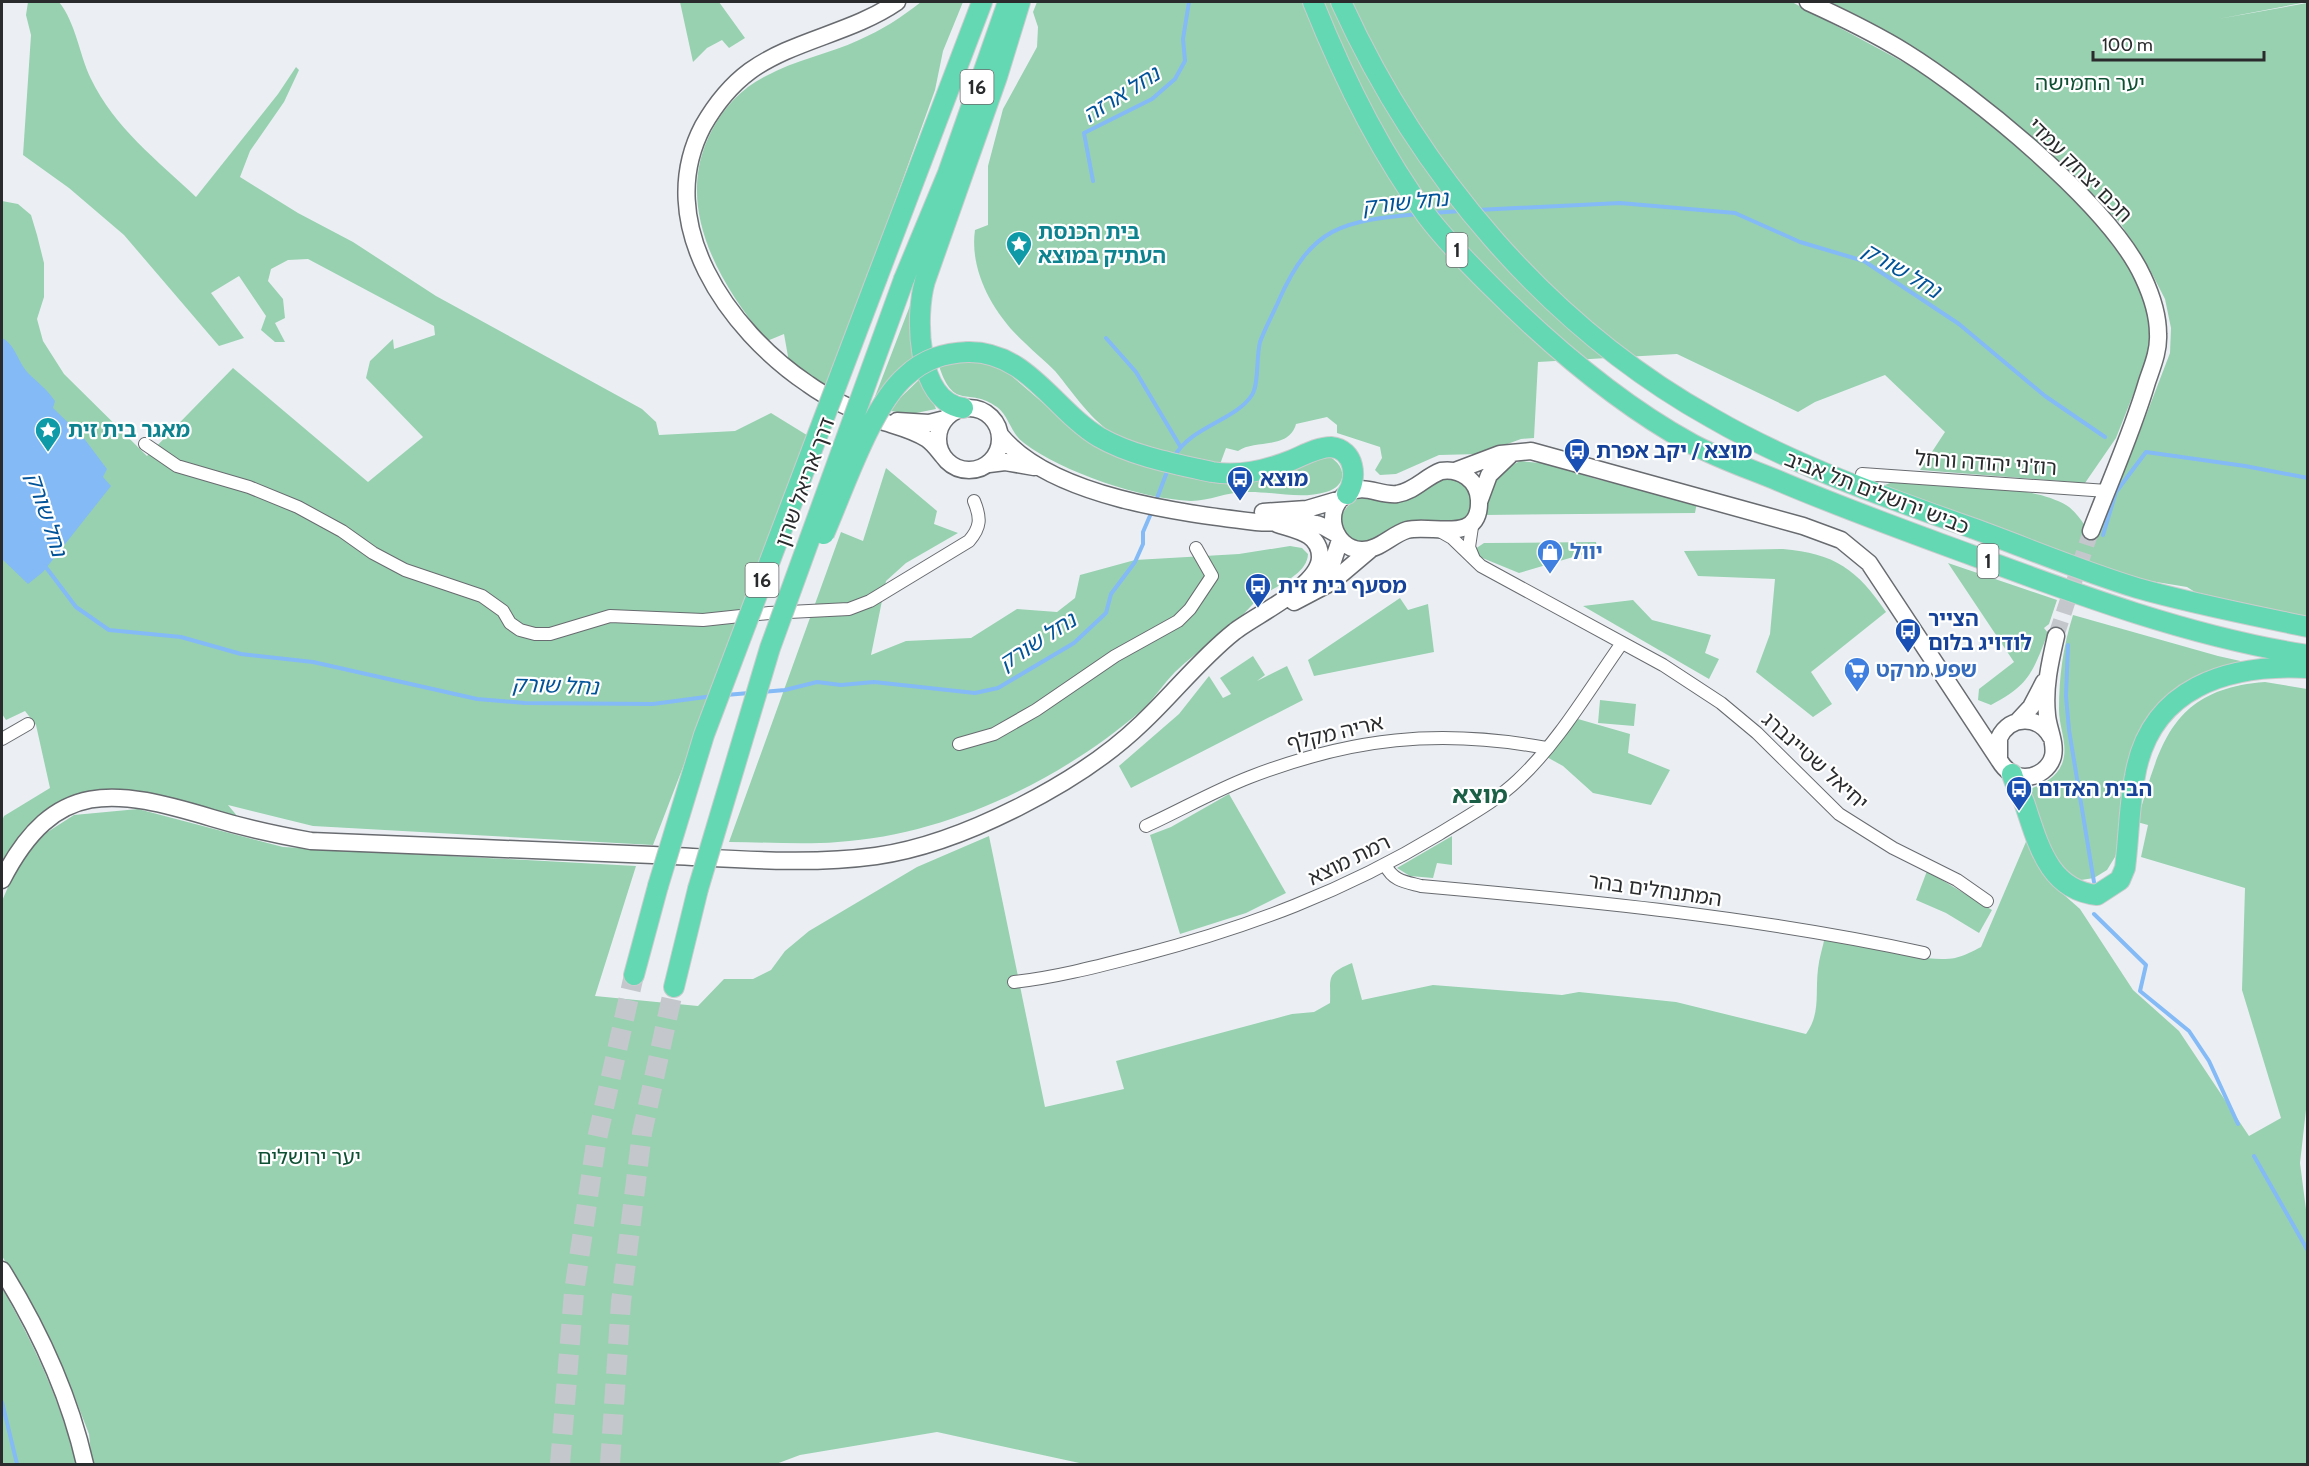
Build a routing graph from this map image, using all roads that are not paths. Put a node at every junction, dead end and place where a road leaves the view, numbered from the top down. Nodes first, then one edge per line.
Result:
1 (982, 2) edge
2 (1008, 2) edge
3 (1020, 2) edge
4 (1313, 2) edge
5 (1341, 2) edge
6 (1808, 2) edge
7 (895, 3) edge
8 (963, 408) junction
9 (870, 417) junction
10 (945, 419) junction
11 (1001, 436) junction
12 (145, 444) dead end
13 (1516, 451) junction
14 (943, 456) junction
15 (989, 464) junction
16 (1044, 469) junction
17 (1455, 471) junction
18 (1862, 474) dead end
19 (2107, 491) junction
20 (1344, 496) junction
21 (974, 501) dead end
22 (1479, 503) junction
23 (1205, 514) junction
24 (1473, 520) junction
25 (1277, 524) junction
26 (1438, 530) junction
27 (2091, 531) tunnel mouth
28 (1337, 535) junction
29 (1196, 548) dead end
30 (1371, 549) junction
31 (1481, 566) junction
32 (1288, 596) junction
33 (2307, 627) edge
34 (2056, 636) tunnel mouth
35 (1622, 643) junction
36 (770, 648) junction
37 (2307, 655) edge
38 (2050, 667) junction
39 (2307, 668) edge
40 (1191, 672) junction
41 (1959, 701) junction
42 (2016, 722) junction
43 (28, 724) dead end
44 (2051, 737) junction
45 (2, 739) edge
46 (959, 744) dead end
47 (1546, 748) junction
48 (2006, 767) junction
49 (2034, 776) junction
50 (1146, 826) dead end
51 (1386, 866) junction
52 (2, 880) edge
53 (2120, 880) junction
54 (1987, 901) dead end
55 (1924, 953) dead end
56 (634, 975) tunnel mouth
57 (1014, 982) dead end
58 (674, 987) tunnel mouth
59 (2, 1270) edge
60 (86, 1464) edge

1 - 56 highway, דרך אריאל שרון / 16, bridge
2 - 36 highway, דרך אריאל שרון / 16, bridge
3 - 8 highway
4 - 37 highway, כביש ירושלים תל אביב / 1
5 - 33 highway, כביש ירושלים תל אביב / 1
6 - 19 main road, חכם יצחק עמדי
7 - 9 main road
8 - 10 main road
8 - 11 main road
9 - 10 main road
9 - 14 main road
10 - 14 main road
11 - 15 main road
11 - 16 main road
12 - 21 street
13 - 17 main road
13 - 22 main road
13 - 41 main road
14 - 15 main road
15 - 16 main road
16 - 23 main road
17 - 20 main road
17 - 22 main road
18 - 19 street, רוז'ני יהודה ורחל
19 - 27 main road, חכם יצחק עמדי
20 - 23 main road
20 - 28 main road
20 - 36 highway, bridge
22 - 24 main road
23 - 25 main road
24 - 26 main road
24 - 31 street
25 - 28 main road
25 - 32 main road
26 - 30 main road
26 - 31 street, יחיאל שטיינברג
28 - 30 main road
28 - 32 main road
29 - 46 street
30 - 40 main road
31 - 35 street, יחיאל שטיינברג
32 - 40 main road
34 - 38 main road
35 - 47 street, רמת מוצא
35 - 54 street, יחיאל שטיינברג
36 - 58 highway, דרך אריאל שרון / 16, bridge
38 - 42 main road
38 - 44 main road
39 - 53 highway
40 - 52 main road
41 - 42 main road
41 - 48 main road
42 - 44 main road
42 - 48 main road
43 - 45 street
44 - 49 main road
47 - 50 street, אריה מקלף
47 - 51 street, רמת מוצא
48 - 49 main road
48 - 53 highway
49 - 53 street
51 - 55 street, המתנחלים בהר
51 - 57 street, רמת מוצא
59 - 60 main road

